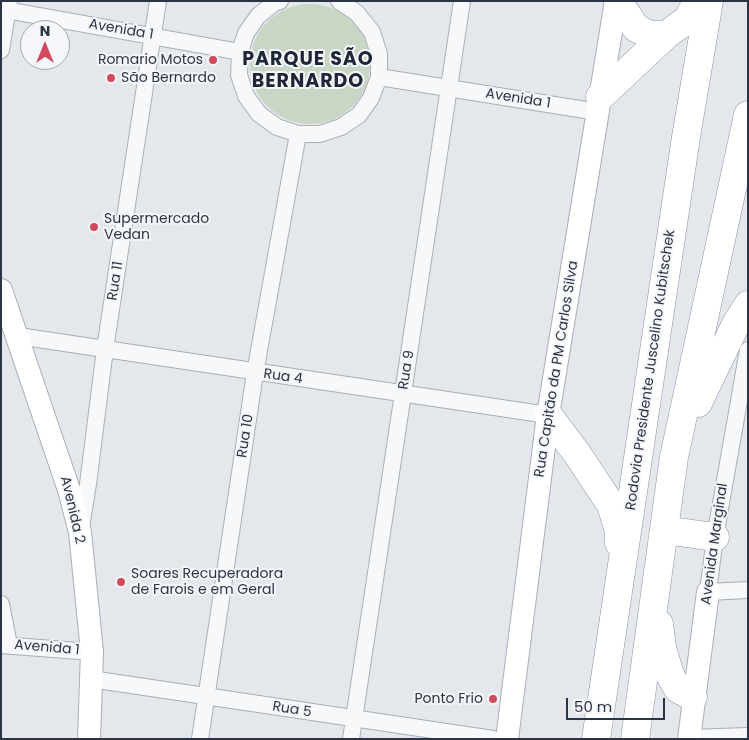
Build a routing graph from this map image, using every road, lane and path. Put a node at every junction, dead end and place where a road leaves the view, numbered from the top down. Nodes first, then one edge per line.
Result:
1 (158, 1) edge
2 (280, 1) edge
3 (339, 1) edge
4 (462, 1) edge
5 (617, 1) edge
6 (697, 1) edge
7 (709, 1) edge
8 (6, 7) edge
9 (666, 35) junction
10 (153, 36) junction
11 (1, 50) edge
12 (240, 52) junction
13 (379, 77) junction
14 (449, 88) junction
15 (599, 104) junction
16 (748, 115) edge
17 (298, 134) junction
18 (1, 290) edge
19 (748, 305) edge
20 (18, 336) junction
21 (105, 349) junction
22 (748, 350) edge
23 (255, 373) junction
24 (403, 394) junction
25 (548, 415) junction
26 (674, 457) junction
27 (664, 530) junction
28 (80, 532) junction
29 (715, 537) junction
30 (620, 580) junction
31 (656, 590) junction
32 (748, 590) edge
33 (708, 592) junction
34 (1, 604) edge
35 (5, 645) edge
36 (92, 652) junction
37 (91, 680) junction
38 (206, 696) junction
39 (693, 697) junction
40 (354, 719) junction
41 (748, 736) edge
42 (689, 738) edge
43 (90, 739) edge
44 (200, 739) edge
45 (351, 739) edge
46 (493, 739) edge
47 (507, 739) edge
48 (596, 739) edge
49 (635, 739) edge

1 - 10 street, Rua 11
2 - 12 street
3 - 13 street
4 - 14 street, Rua 9
5 - 9 highway
5 - 15 main road, Rua Capitão da PM Carlos Silva
6 - 9 highway
7 - 30 highway, Rodovia Presidente Juscelino Kubitschek
8 - 10 street, Avenida 1
8 - 11 street
9 - 15 highway
10 - 12 street, Avenida 1
10 - 21 street, Rua 11
12 - 17 street
13 - 14 street, Avenida 1
13 - 17 street
14 - 15 street, Avenida 1
14 - 24 street, Rua 9
15 - 25 main road, Rua Capitão da PM Carlos Silva
16 - 26 highway
17 - 23 street, Rua 10
18 - 20 main road, Avenida 2
19 - 26 highway
20 - 21 street, Rua 4
20 - 28 main road, Avenida 2
21 - 23 street, Rua 4
21 - 28 street, Rua 11
22 - 29 street, Avenida Marginal
23 - 24 street, Rua 4
23 - 38 street, Rua 10
24 - 25 street, Rua 4
24 - 40 street, Rua 9
25 - 30 highway
25 - 47 main road, Rua Capitão da PM Carlos Silva
26 - 27 highway
27 - 29 highway
27 - 31 highway
28 - 36 main road, Avenida 2
29 - 33 street, Avenida Marginal
30 - 48 highway, Rodovia Presidente Juscelino Kubitschek
31 - 39 highway
31 - 49 highway
32 - 33 street
33 - 39 main road, Avenida Marginal
34 - 35 street
35 - 36 street, Avenida 1
36 - 37 main road, Avenida 2
37 - 38 street, Rua 5
37 - 43 main road, Avenida 2
38 - 40 street, Rua 5
38 - 44 street, Rua 10
39 - 42 main road, Avenida Marginal
40 - 45 street, Rua 9
40 - 46 street, Rua 5
41 - 42 street

